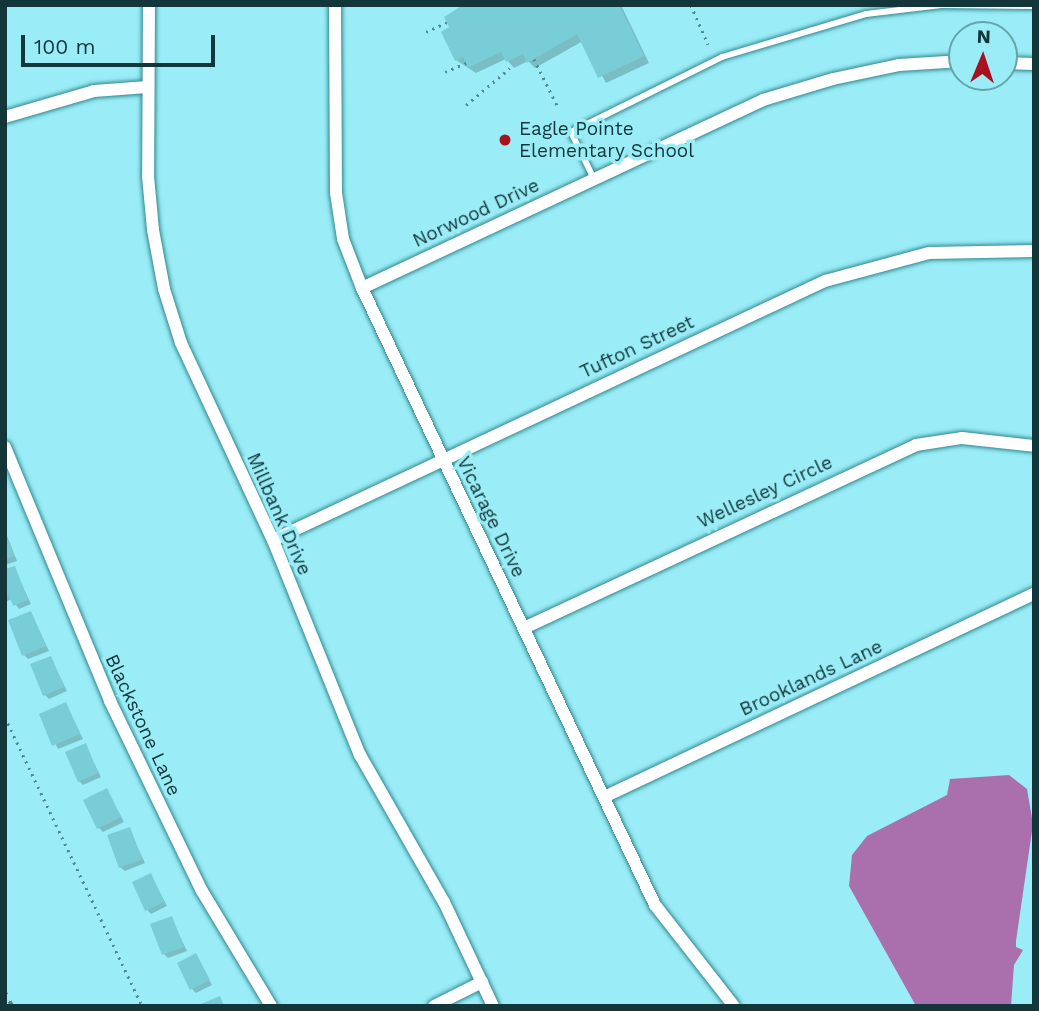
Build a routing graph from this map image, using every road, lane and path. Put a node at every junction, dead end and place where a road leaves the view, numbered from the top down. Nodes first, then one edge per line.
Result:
1 (149, 5) edge
2 (335, 5) edge
3 (691, 5) edge
4 (1034, 6) edge
5 (447, 22) dead end
6 (426, 32) dead end
7 (708, 44) dead end
8 (534, 59) dead end
9 (948, 62) edge
10 (466, 63) dead end
11 (510, 68) dead end
12 (445, 72) dead end
13 (147, 88) junction
14 (466, 105) dead end
15 (559, 109) dead end
16 (5, 117) edge
17 (594, 179) junction
18 (1034, 251) edge
19 (362, 288) junction
20 (1034, 446) edge
21 (5, 447) edge
22 (442, 460) junction
23 (273, 541) junction
24 (1034, 594) edge
25 (524, 628) junction
26 (5, 717) edge
27 (604, 797) junction
28 (482, 982) junction
29 (142, 1006) edge
30 (271, 1006) edge
31 (434, 1006) edge
32 (493, 1006) edge
33 (734, 1006) edge

1 - 13 street, Millbank Drive
2 - 19 street, Vicarage Drive
3 - 7 path
4 - 17 lane
5 - 6 path
8 - 15 path
9 - 17 street, Norwood Drive
10 - 12 path
11 - 14 path
13 - 16 street
13 - 23 street, Millbank Drive
17 - 19 street, Norwood Drive
18 - 22 street, Tufton Street
19 - 22 street, Vicarage Drive
20 - 25 street, Wellesley Circle
21 - 30 street, Blackstone Lane
22 - 23 street, Tufton Street
22 - 25 street, Vicarage Drive
23 - 28 street, Millbank Drive
24 - 27 street, Brooklands Lane
25 - 27 street, Vicarage Drive
26 - 29 path
27 - 33 street, Vicarage Drive
28 - 31 street
28 - 32 street, Millbank Drive

